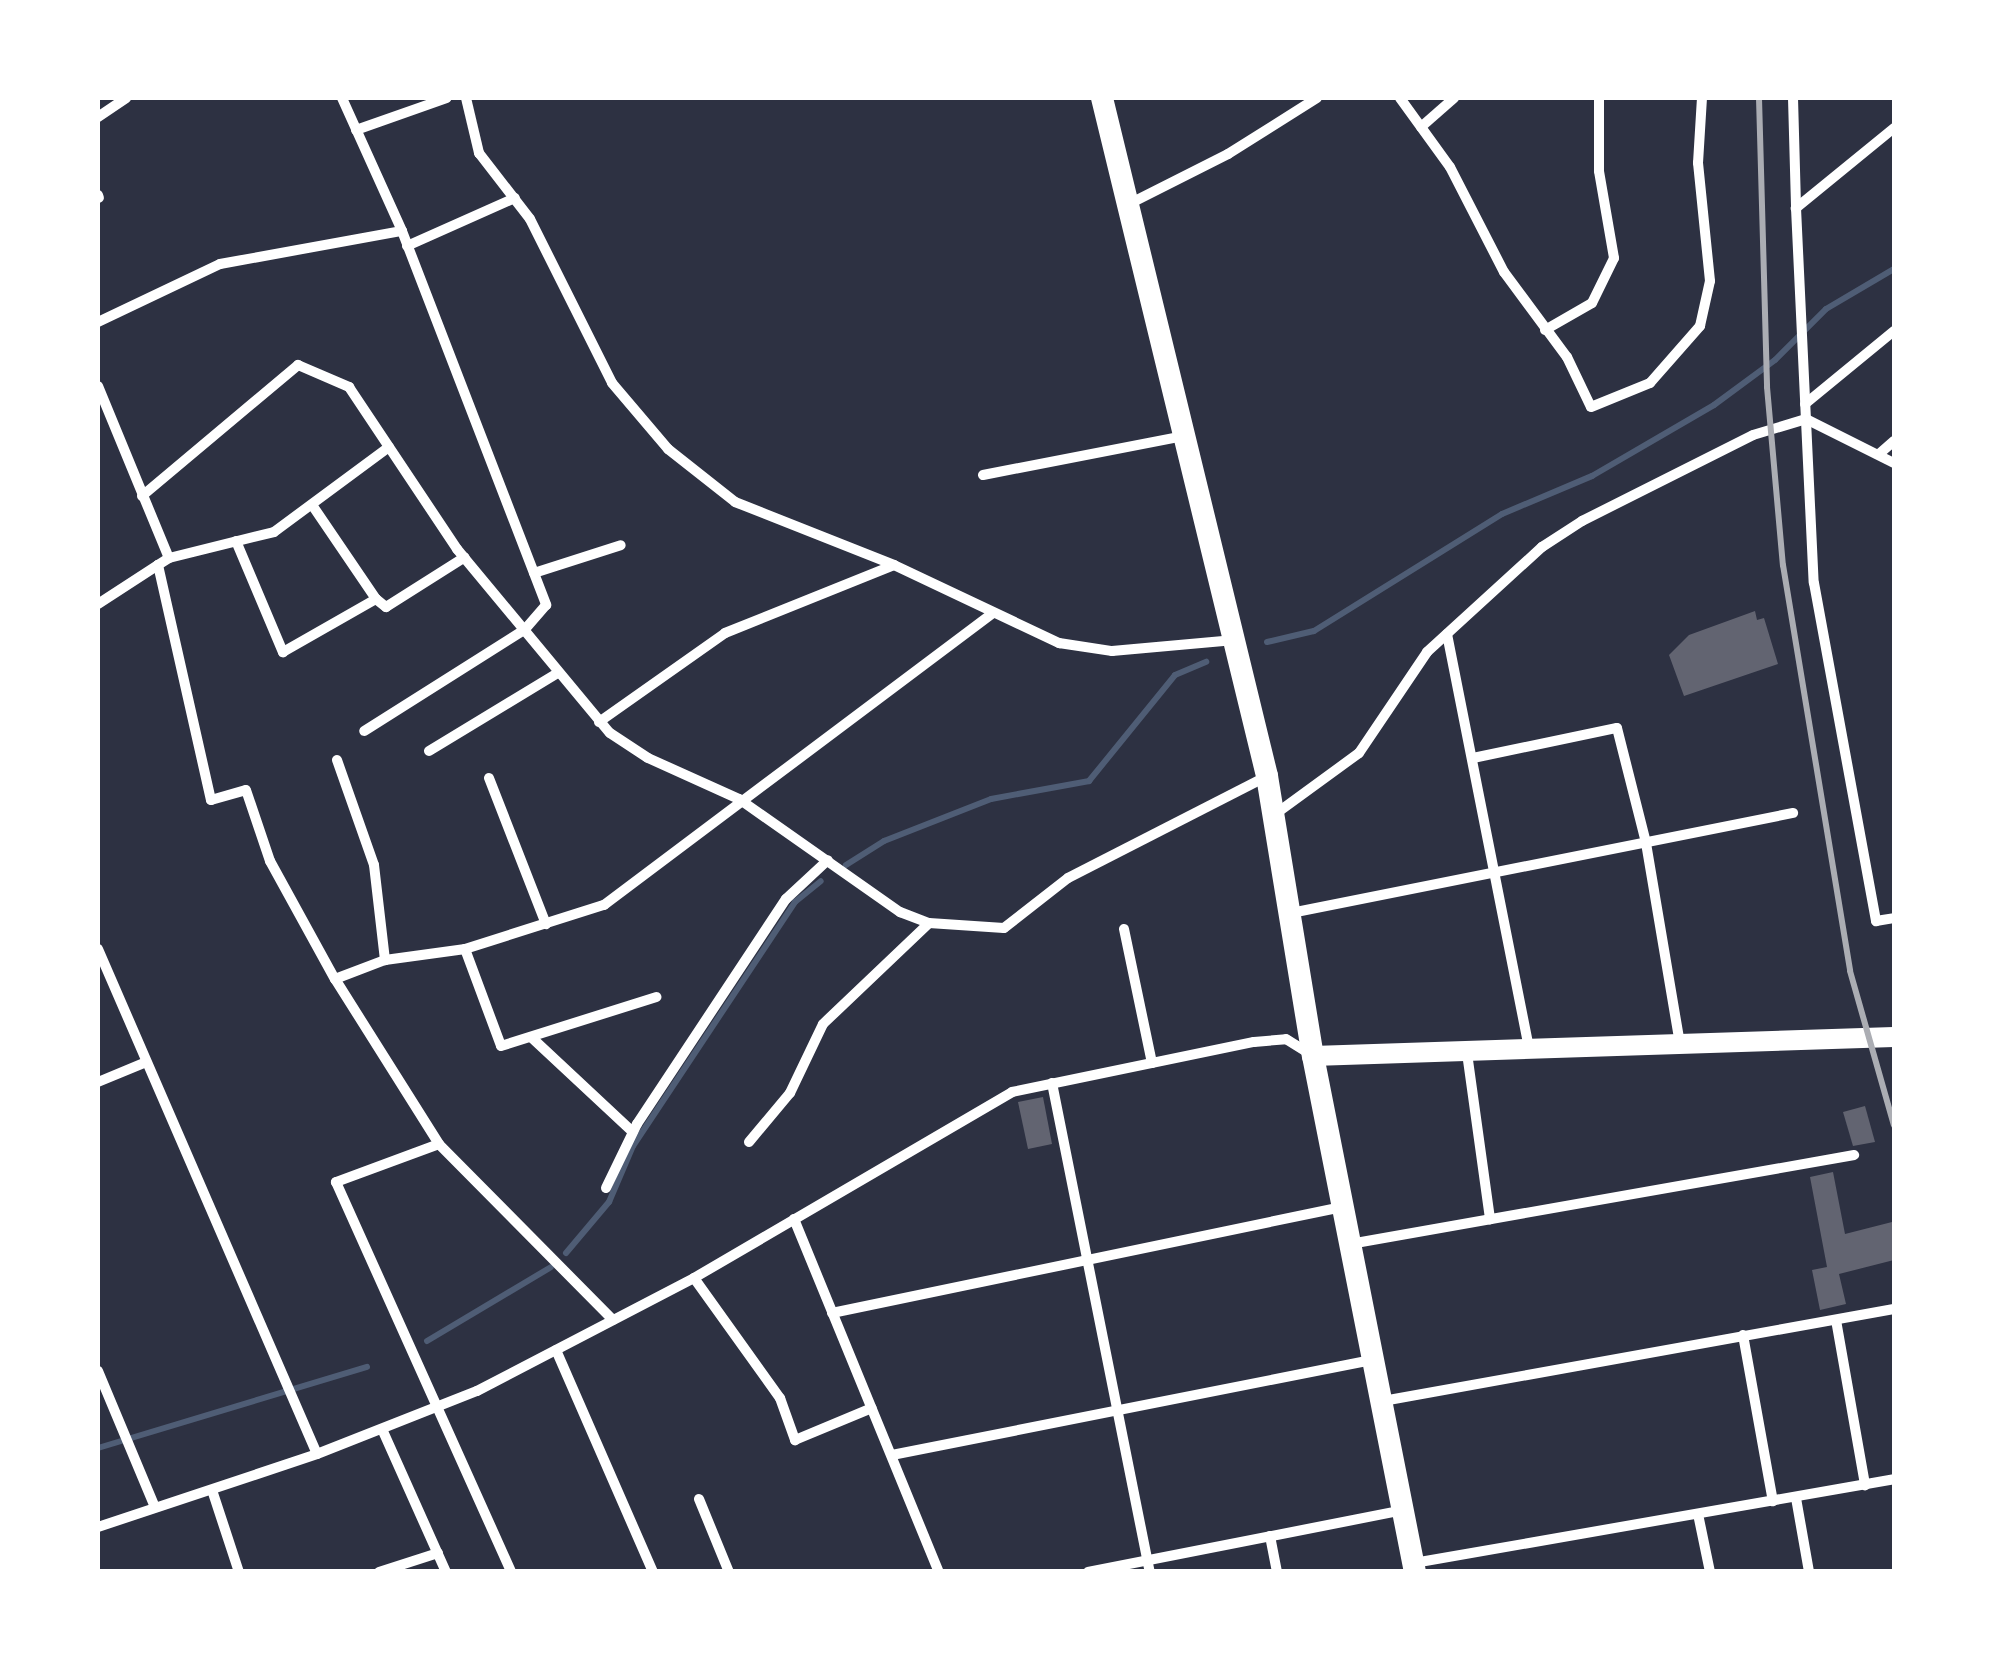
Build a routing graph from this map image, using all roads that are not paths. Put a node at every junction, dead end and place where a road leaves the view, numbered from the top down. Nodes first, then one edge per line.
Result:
1 (126, 98) edge
2 (342, 98) edge
3 (447, 98) edge
4 (466, 98) edge
5 (1102, 98) edge
6 (1317, 98) edge
7 (1400, 98) edge
8 (1454, 98) edge
9 (1599, 98) edge
10 (1702, 98) edge
11 (1793, 98) edge
12 (98, 117) edge
13 (1421, 127) junction
14 (1894, 128) edge
15 (356, 130) junction
16 (515, 198) junction
17 (1128, 205) junction
18 (1796, 208) junction
19 (402, 231) junction
20 (408, 246) junction
21 (98, 322) edge
22 (1545, 330) junction
23 (1894, 330) edge
24 (98, 386) edge
25 (1804, 404) junction
26 (1806, 419) junction
27 (1184, 436) junction
28 (1894, 441) edge
29 (389, 447) junction
30 (1879, 454) junction
31 (1894, 463) edge
32 (983, 475) dead end
33 (142, 496) junction
34 (312, 505) junction
35 (236, 541) junction
36 (621, 545) dead end
37 (465, 557) junction
38 (169, 558) junction
39 (158, 565) junction
40 (894, 565) junction
41 (534, 573) junction
42 (376, 599) junction
43 (98, 604) edge
44 (994, 613) junction
45 (524, 630) junction
46 (1448, 634) junction
47 (1236, 640) junction
48 (556, 674) junction
49 (599, 722) junction
50 (364, 731) dead end
51 (429, 752) dead end
52 (1472, 758) junction
53 (336, 760) dead end
54 (1267, 776) junction
55 (489, 778) dead end
56 (739, 799) junction
57 (1794, 813) dead end
58 (1274, 815) junction
59 (1646, 843) junction
60 (828, 860) junction
61 (1496, 876) junction
62 (1291, 913) junction
63 (1894, 918) edge
64 (929, 923) junction
65 (546, 924) junction
66 (1124, 929) dead end
67 (98, 949) edge
68 (465, 949) junction
69 (385, 960) junction
70 (335, 980) junction
71 (656, 998) dead end
72 (531, 1036) junction
73 (1894, 1037) edge
74 (1680, 1044) junction
75 (1530, 1049) junction
76 (1467, 1053) junction
77 (1313, 1056) junction
78 (146, 1062) junction
79 (1152, 1063) junction
80 (98, 1082) edge
81 (1052, 1083) junction
82 (633, 1132) junction
83 (749, 1142) dead end
84 (439, 1144) junction
85 (1854, 1155) dead end
86 (606, 1188) dead end
87 (1342, 1207) junction
88 (794, 1219) junction
89 (1490, 1219) junction
90 (1349, 1244) junction
91 (1091, 1262) junction
92 (694, 1278) junction
93 (1894, 1309) edge
94 (832, 1312) junction
95 (613, 1320) junction
96 (1836, 1320) junction
97 (1743, 1335) junction
98 (556, 1350) junction
99 (1374, 1359) junction
100 (98, 1371) edge
101 (1382, 1401) junction
102 (435, 1408) junction
103 (872, 1408) junction
104 (1120, 1411) junction
105 (382, 1429) junction
106 (317, 1454) junction
107 (892, 1455) junction
108 (1894, 1480) edge
109 (1865, 1485) junction
110 (212, 1490) junction
111 (1796, 1498) junction
112 (699, 1499) dead end
113 (1773, 1501) junction
114 (156, 1507) junction
115 (1404, 1510) junction
116 (1698, 1514) junction
117 (98, 1527) edge
118 (1270, 1536) junction
119 (438, 1552) junction
120 (1149, 1566) edge
121 (1414, 1567) edge
122 (238, 1572) edge
123 (379, 1572) edge
124 (446, 1572) edge
125 (512, 1572) edge
126 (653, 1572) edge
127 (730, 1572) edge
128 (939, 1572) edge
129 (1088, 1572) edge
130 (1278, 1572) edge
131 (1710, 1572) edge
132 (1809, 1572) edge

1 - 12 street
2 - 15 street
3 - 15 street
4 - 16 street
5 - 17 highway
6 - 17 street
7 - 13 street
8 - 13 street
9 - 22 street
10 - 22 street
11 - 18 street
13 - 22 street
14 - 18 street
15 - 19 street
16 - 20 street
16 - 40 street
17 - 27 highway
18 - 25 street
19 - 20 street
19 - 21 street
20 - 41 street
23 - 25 street
24 - 33 street
25 - 26 street
26 - 30 street
26 - 46 street
26 - 63 street
27 - 32 street
27 - 47 highway
28 - 30 street
29 - 33 street
29 - 34 street
29 - 37 street
30 - 31 street
33 - 38 street
34 - 35 street
34 - 42 street
35 - 38 street
35 - 42 street
36 - 41 street
37 - 42 street
37 - 45 street
38 - 39 street
39 - 43 street
39 - 70 street
40 - 44 street
40 - 49 street
41 - 45 street
44 - 47 street
44 - 56 street
45 - 48 street
45 - 50 street
46 - 52 street
46 - 58 street
47 - 54 highway
48 - 49 street
48 - 51 street
49 - 56 street
52 - 59 street
52 - 61 street
53 - 69 street
54 - 58 highway
54 - 64 street
55 - 65 street
56 - 60 street
56 - 65 street
57 - 59 street
58 - 62 highway
59 - 61 street
59 - 74 street
60 - 64 street
60 - 82 street
61 - 62 street
61 - 75 street
62 - 77 highway
64 - 83 street
65 - 68 street
66 - 79 street
67 - 78 street
68 - 69 street
68 - 72 street
69 - 70 street
70 - 84 street
71 - 72 street
72 - 82 street
73 - 74 main road
74 - 75 main road
75 - 76 main road
76 - 77 main road
76 - 89 street
77 - 79 street
77 - 87 highway
78 - 80 street
78 - 106 street
79 - 81 street
81 - 88 street
81 - 91 street
82 - 86 street
84 - 95 street
84 - 102 street
85 - 89 street
87 - 90 highway
87 - 91 street
88 - 92 street
88 - 94 street
89 - 90 street
90 - 99 highway
91 - 94 street
91 - 104 street
92 - 95 street
92 - 103 street
93 - 96 street
94 - 103 street
95 - 98 street
96 - 97 street
96 - 109 street
97 - 101 street
97 - 113 street
98 - 102 street
98 - 126 street
99 - 101 highway
99 - 104 street
100 - 114 street
101 - 115 highway
102 - 105 street
102 - 125 street
103 - 107 street
104 - 107 street
104 - 120 street
105 - 106 street
105 - 119 street
106 - 110 street
107 - 128 street
108 - 109 street
109 - 111 street
110 - 114 street
110 - 122 street
111 - 113 street
111 - 132 street
112 - 127 street
113 - 116 street
114 - 117 street
115 - 118 street
115 - 121 highway
116 - 121 street
116 - 131 street
118 - 120 street
118 - 130 street
119 - 123 street
119 - 124 street
120 - 129 street

